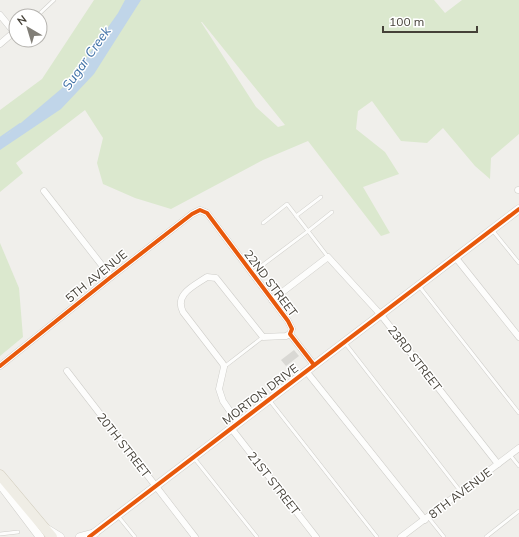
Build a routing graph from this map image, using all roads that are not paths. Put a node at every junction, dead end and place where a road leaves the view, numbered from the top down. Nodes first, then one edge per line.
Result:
1 (53, 0) edge
2 (45, 8) edge
3 (0, 15) edge
4 (8, 24) edge
5 (8, 38) edge
6 (0, 44) edge
7 (44, 191) dead end
8 (321, 197) dead end
9 (519, 209) edge
10 (332, 212) dead end
11 (207, 213) joint
12 (296, 216) junction
13 (263, 223) dead end
14 (492, 229) junction
15 (308, 231) junction
16 (328, 257) junction
17 (456, 258) junction
18 (519, 263) edge
19 (252, 274) junction
20 (111, 277) junction
21 (419, 286) junction
22 (272, 300) junction
23 (381, 314) junction
24 (290, 334) junction
25 (263, 336) junction
26 (519, 337) edge
27 (344, 343) junction
28 (314, 365) junction
29 (0, 366) edge
30 (224, 367) junction
31 (67, 371) dead end
32 (306, 371) junction
33 (269, 400) junction
34 (519, 413) edge
35 (238, 423) junction
36 (231, 428) junction
37 (519, 448) edge
38 (510, 455) junction
39 (193, 457) junction
40 (498, 464) junction
41 (519, 466) edge
42 (0, 475) edge
43 (0, 484) edge
44 (155, 486) junction
45 (461, 492) junction
46 (519, 511) edge
47 (117, 515) junction
48 (426, 518) junction
49 (44, 526) junction
50 (18, 532) dead end
51 (0, 534) edge
52 (92, 535) edge
53 (40, 537) edge
54 (52, 537) edge
55 (60, 537) edge
56 (80, 537) edge
57 (135, 537) edge
58 (195, 537) edge
59 (257, 537) edge
60 (316, 537) edge
61 (377, 537) edge
62 (401, 537) edge
63 (444, 537) edge
64 (486, 537) edge

1 - 2 lane
3 - 4 street
5 - 6 street
7 - 20 street
8 - 12 lane
9 - 14 street, MORTON DRIVE
10 - 15 lane
11 - 19 street, 22ND STREET
11 - 20 street, 5TH AVENUE
12 - 13 lane
12 - 15 lane
14 - 17 street, MORTON DRIVE
14 - 18 lane
15 - 16 lane
15 - 19 lane
16 - 22 street
16 - 23 street, 23RD STREET
17 - 21 street, MORTON DRIVE
17 - 26 street
19 - 22 street, 22ND STREET
20 - 29 street, 5TH AVENUE
21 - 23 street, MORTON DRIVE
21 - 34 lane
22 - 24 street, 22ND STREET
23 - 27 street, MORTON DRIVE
23 - 40 street, 23RD STREET
24 - 25 street
24 - 28 street, 22ND STREET
25 - 30 lane
25 - 30 street
27 - 28 street, MORTON DRIVE
27 - 45 lane
28 - 32 street, MORTON DRIVE
30 - 35 street
31 - 44 street, 20TH STREET
32 - 33 street, MORTON DRIVE
32 - 48 street
33 - 35 street, MORTON DRIVE
33 - 61 lane
35 - 36 street, MORTON DRIVE
36 - 39 street, MORTON DRIVE
36 - 60 street, 21ST STREET
37 - 38 street, 8TH AVENUE
38 - 40 street, 8TH AVENUE
38 - 41 lane
39 - 44 street, MORTON DRIVE
39 - 59 lane
40 - 45 street, 8TH AVENUE
42 - 49 main road
43 - 53 street
44 - 47 street, MORTON DRIVE
44 - 58 street, 20TH STREET
45 - 48 street, 8TH AVENUE
46 - 64 lane
47 - 52 street, MORTON DRIVE
47 - 57 lane
48 - 62 street, 8TH AVENUE
48 - 63 lane
49 - 54 main road
49 - 55 street
50 - 51 lane
52 - 56 street

